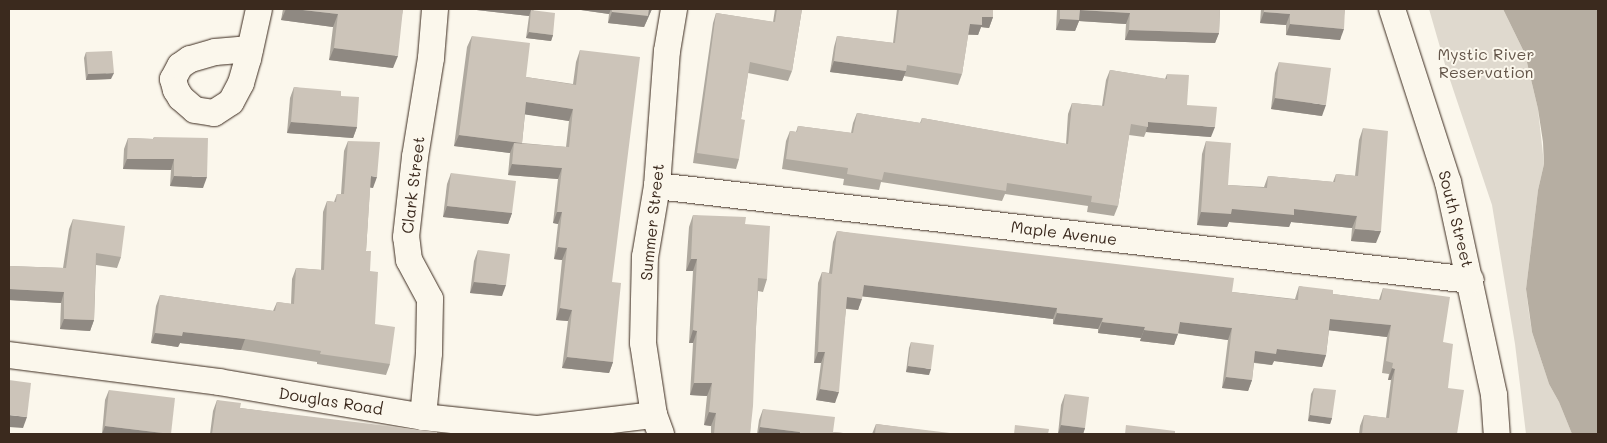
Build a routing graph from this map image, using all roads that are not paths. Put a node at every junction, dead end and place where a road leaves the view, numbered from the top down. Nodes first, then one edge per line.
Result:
1 (258, 9) edge
2 (435, 9) edge
3 (674, 9) edge
4 (1392, 9) edge
5 (250, 49) dead end
6 (657, 186) junction
7 (1471, 280) junction
8 (9, 355) edge
9 (423, 417) junction
10 (657, 425) edge
11 (1497, 434) edge

1 - 5 street
2 - 9 street, Clark Street
3 - 6 street, Summer Street
4 - 7 street, South Street
6 - 7 street, Maple Avenue
6 - 10 street, Summer Street
7 - 11 street, South Street
8 - 9 street, Douglas Road
9 - 10 street, Douglas Road

